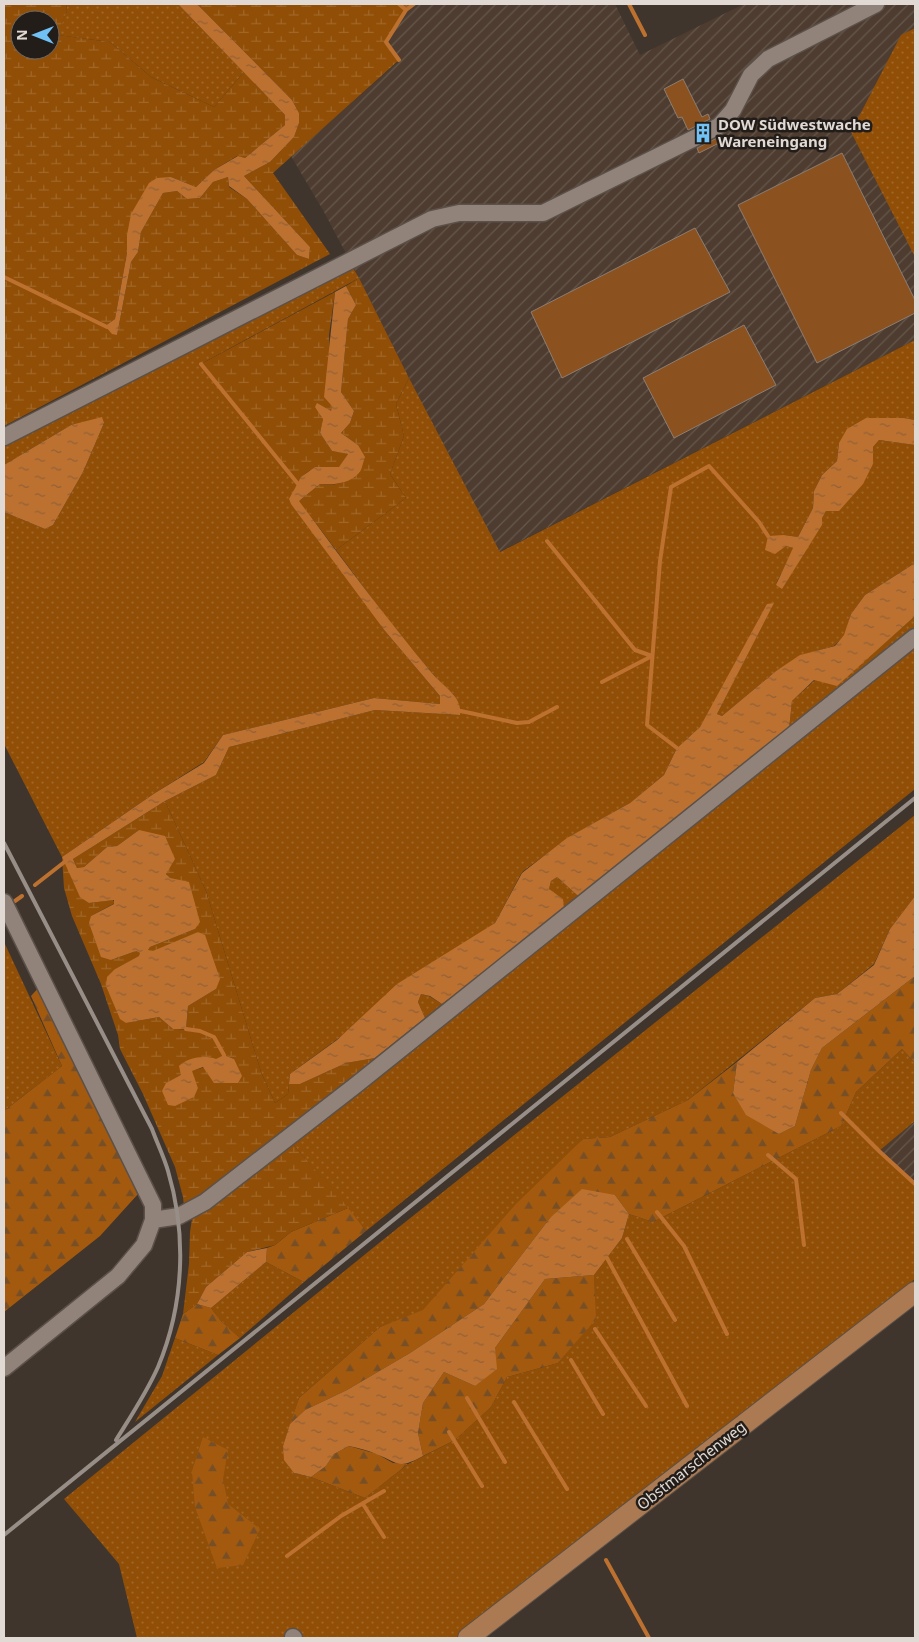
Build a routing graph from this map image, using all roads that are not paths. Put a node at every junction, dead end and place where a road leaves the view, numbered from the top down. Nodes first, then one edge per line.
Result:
1 (876, 4) edge
2 (4, 437) edge
3 (915, 637) edge
4 (4, 902) edge
5 (153, 1220) junction
6 (915, 1292) edge
7 (4, 1368) edge
8 (468, 1638) edge

1 - 2 street
3 - 5 street
4 - 5 street
5 - 7 street
6 - 8 main road, Obstmarschenweg

